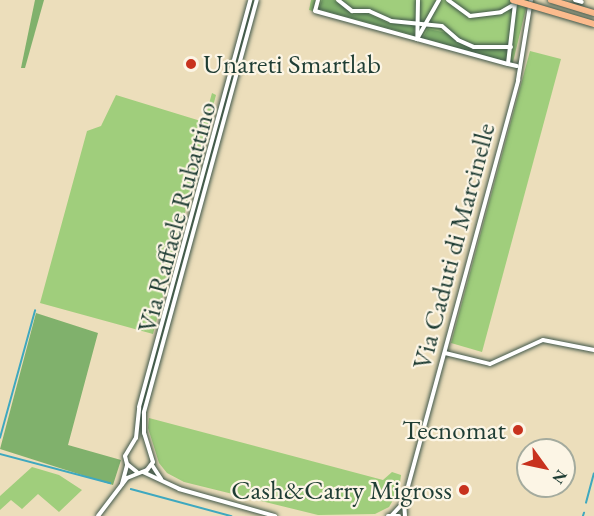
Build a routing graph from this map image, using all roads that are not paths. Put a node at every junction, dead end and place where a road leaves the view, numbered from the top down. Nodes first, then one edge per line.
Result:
1 (250, 0) edge
2 (257, 0) edge
3 (318, 0) edge
4 (339, 0) edge
5 (418, 0) edge
6 (439, 0) edge
7 (448, 0) edge
8 (531, 0) edge
9 (551, 0) edge
10 (575, 0) edge
11 (515, 1) edge
12 (582, 2) dead end
13 (594, 13) edge
14 (416, 22) junction
15 (428, 22) junction
16 (594, 24) edge
17 (417, 39) junction
18 (511, 47) junction
19 (508, 64) junction
20 (517, 66) dead end
21 (594, 350) edge
22 (444, 353) junction
23 (134, 444) junction
24 (148, 446) junction
25 (127, 464) junction
26 (152, 464) junction
27 (140, 472) junction
28 (163, 482) junction
29 (120, 488) junction
30 (404, 501) junction
31 (99, 515) edge
32 (275, 516) edge
33 (390, 516) edge
34 (399, 516) edge
35 (405, 516) edge

1 - 23 street, Via Raffaele Rubattino
2 - 24 street, Via Raffaele Rubattino
3 - 17 street
4 - 14 street
5 - 14 street
6 - 15 street
7 - 11 street
8 - 22 street, Via Caduti di Marcinelle
9 - 13 highway
10 - 12 street
11 - 16 highway, bridge
11 - 18 street
14 - 15 street
14 - 17 street
15 - 17 street
15 - 18 street
17 - 19 street
18 - 19 street
19 - 20 street
21 - 22 street
22 - 30 street, Via Caduti di Marcinelle
23 - 24 street
23 - 25 street, Via Raffaele Rubattino
24 - 26 street, Via Raffaele Rubattino
25 - 27 street
25 - 29 street, Via Raffaele Rubattino
26 - 27 street
26 - 28 street, Via Raffaele Rubattino
27 - 28 street
27 - 29 street
28 - 32 street
29 - 31 street
30 - 33 street, Via Caduti di Marcinelle
30 - 35 street, Via Caduti di Marcinelle
33 - 34 street

